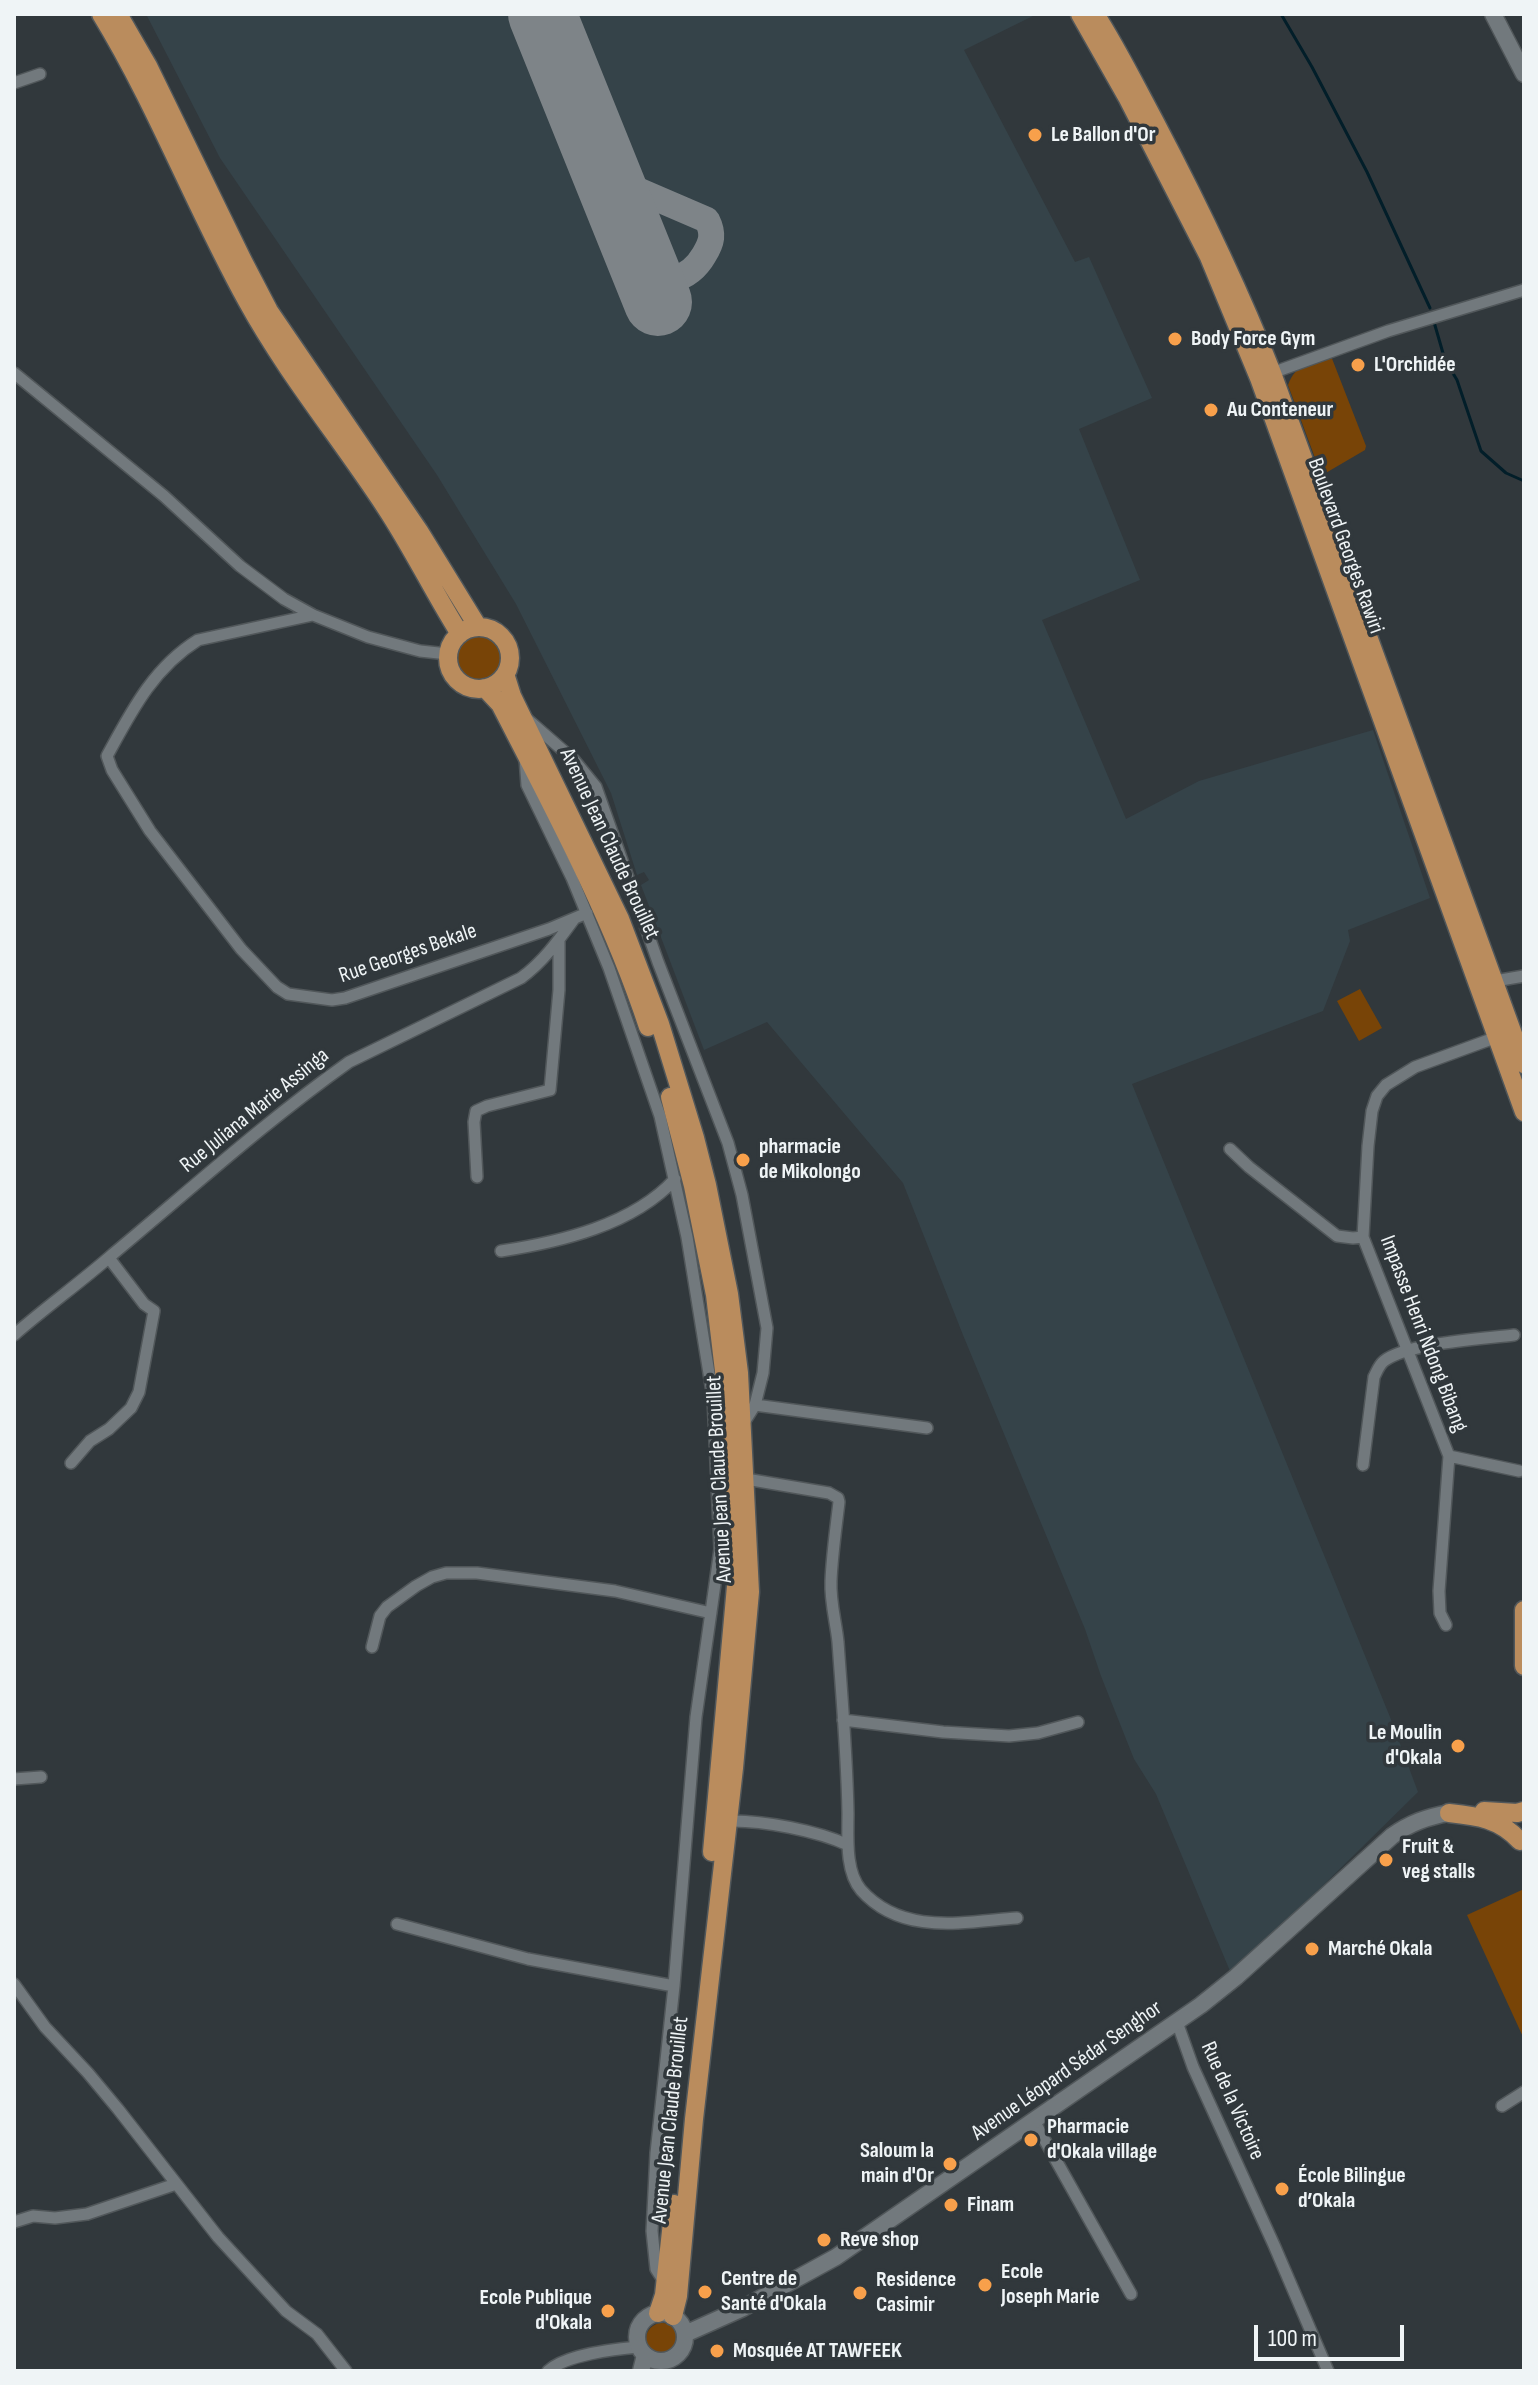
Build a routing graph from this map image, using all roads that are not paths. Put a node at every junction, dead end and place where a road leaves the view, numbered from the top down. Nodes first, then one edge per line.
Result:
1 (101, 14) edge
2 (118, 14) edge
3 (1080, 14) edge
4 (1095, 14) edge
5 (1493, 14) edge
6 (40, 74) dead end
7 (1524, 74) edge
8 (14, 83) edge
9 (1524, 290) edge
10 (14, 373) edge
11 (1272, 373) junction
12 (313, 615) junction
13 (478, 627) junction
14 (460, 634) junction
15 (448, 654) junction
16 (506, 677) junction
17 (485, 688) junction
18 (523, 716) junction
19 (525, 752) junction
20 (587, 913) junction
21 (574, 919) junction
22 (559, 940) junction
23 (1524, 976) edge
24 (1495, 981) junction
25 (1497, 1037) junction
26 (1524, 1064) edge
27 (1524, 1112) edge
28 (1230, 1149) dead end
29 (477, 1177) dead end
30 (675, 1179) junction
31 (1363, 1237) junction
32 (501, 1251) dead end
33 (109, 1258) junction
34 (14, 1335) edge
35 (1514, 1335) dead end
36 (1406, 1349) junction
37 (755, 1405) junction
38 (743, 1424) junction
39 (927, 1428) dead end
40 (1449, 1456) junction
41 (71, 1463) dead end
42 (1363, 1465) dead end
43 (1519, 1471) dead end
44 (746, 1479) junction
45 (1524, 1610) edge
46 (711, 1613) junction
47 (1446, 1625) dead end
48 (372, 1647) dead end
49 (1524, 1666) edge
50 (843, 1720) junction
51 (1078, 1722) dead end
52 (41, 1777) dead end
53 (14, 1779) edge
54 (1524, 1812) edge
55 (1449, 1813) junction
56 (728, 1821) junction
57 (848, 1845) junction
58 (1522, 1845) edge
59 (1017, 1918) dead end
60 (397, 1924) dead end
61 (14, 1984) edge
62 (674, 1986) junction
63 (1177, 2022) junction
64 (1524, 2092) edge
65 (1502, 2106) dead end
66 (1034, 2121) junction
67 (176, 2184) junction
68 (14, 2222) edge
69 (665, 2283) junction
70 (1131, 2294) dead end
71 (666, 2315) junction
72 (685, 2334) junction
73 (642, 2358) edge
74 (346, 2371) edge
75 (548, 2371) edge
76 (1328, 2371) edge

1 - 14 main road
2 - 13 main road
3 - 25 main road, Boulevard Georges Rawiri
4 - 11 main road, Boulevard Georges Rawiri
5 - 7 street
6 - 8 street
9 - 11 street
10 - 12 street
11 - 24 main road, Boulevard Georges Rawiri
12 - 15 street
12 - 21 street, Rue Georges Bekale
13 - 14 main road
13 - 16 main road
14 - 15 main road
15 - 17 main road
16 - 17 main road
16 - 18 main road, Avenue Jean Claude Brouillet
17 - 19 main road, Avenue Jean Claude Brouillet
18 - 37 street
18 - 38 main road, Avenue Jean Claude Brouillet
19 - 20 street
19 - 69 main road, Avenue Jean Claude Brouillet
20 - 21 street, Rue Georges Bekale
20 - 30 street
21 - 22 street, Rue Juliana Marie Assinga
22 - 29 street
22 - 33 street, Rue Juliana Marie Assinga
23 - 24 street
24 - 26 main road, Boulevard Georges Rawiri
25 - 27 main road, Boulevard Georges Rawiri
25 - 31 street, Impasse Henri Ndong Bibang
28 - 31 street
30 - 32 street
30 - 46 street
31 - 36 street, Impasse Henri Ndong Bibang
33 - 34 street, Rue Juliana Marie Assinga
33 - 41 street
35 - 36 street
36 - 40 street, Impasse Henri Ndong Bibang
36 - 42 street
37 - 38 street
37 - 39 street
38 - 44 main road, Avenue Jean Claude Brouillet
40 - 43 street
40 - 47 street, Impasse Henri Ndong Bibang
44 - 50 street
44 - 56 main road, Avenue Jean Claude Brouillet
45 - 49 main road
46 - 48 street
46 - 62 street
50 - 51 street
50 - 57 street
52 - 53 street
54 - 55 main road
54 - 58 main road
55 - 58 main road
55 - 63 street, Avenue Léopard Sédar Senghor
56 - 57 street
56 - 71 main road, Avenue Jean Claude Brouillet
57 - 59 street
60 - 62 street
61 - 67 street
62 - 69 street
63 - 66 street, Avenue Léopard Sédar Senghor
63 - 76 street, Rue de la Victoire
64 - 65 street
66 - 70 street
66 - 72 street, Avenue Léopard Sédar Senghor
67 - 68 street
67 - 74 street
69 - 71 main road, Avenue Jean Claude Brouillet
71 - 72 street
71 - 73 street
72 - 73 street
73 - 75 street

